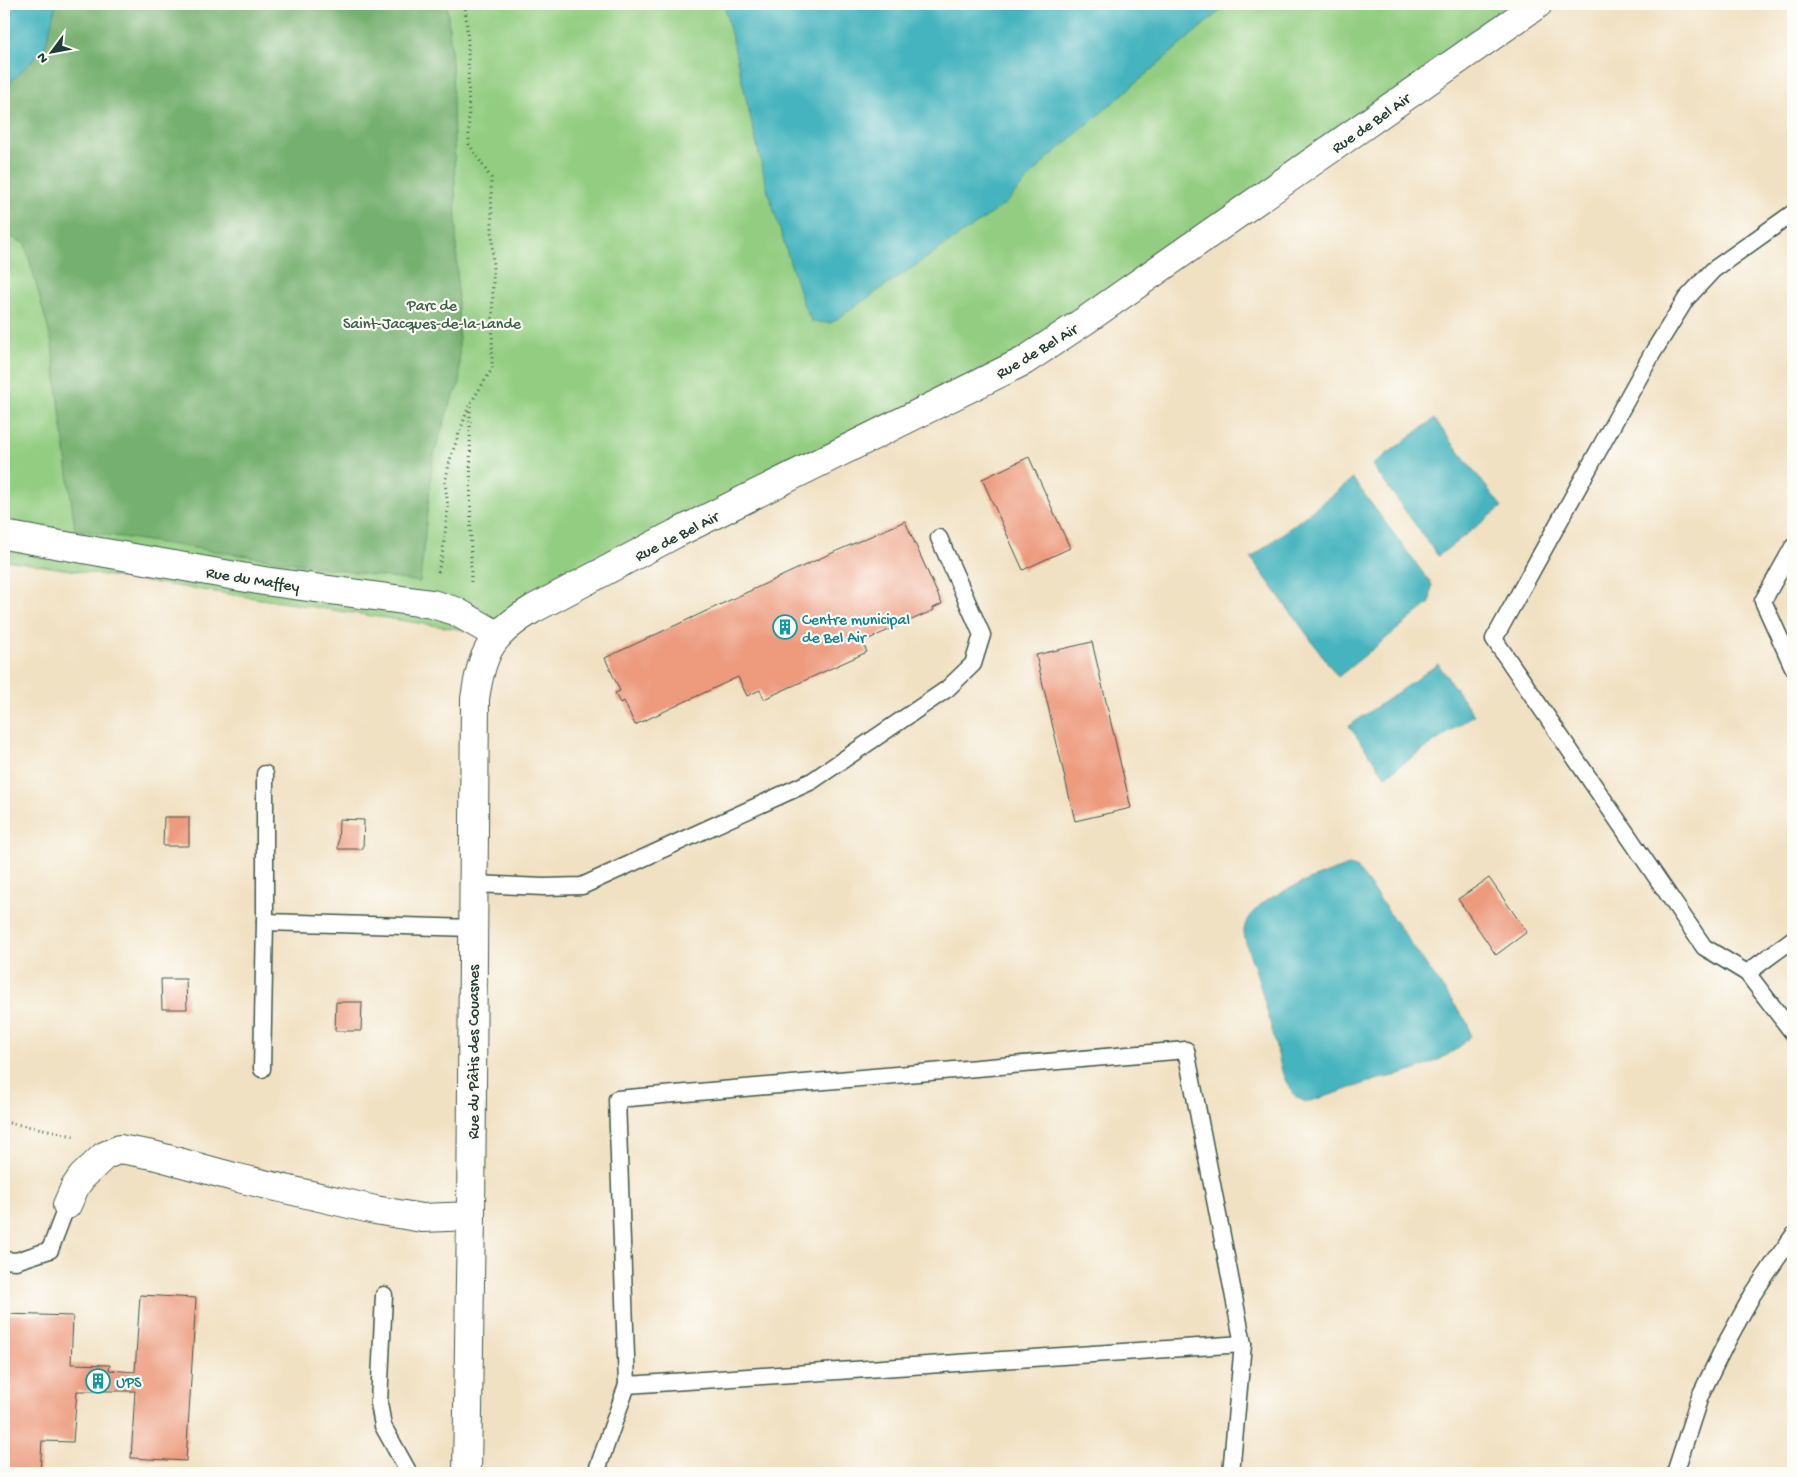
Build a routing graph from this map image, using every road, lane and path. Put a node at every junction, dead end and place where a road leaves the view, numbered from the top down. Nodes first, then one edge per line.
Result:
1 (465, 4) edge
2 (1538, 4) edge
3 (1793, 213) edge
4 (470, 404) junction
5 (4, 535) edge
6 (939, 538) dead end
7 (1793, 547) edge
8 (471, 583) dead end
9 (431, 604) junction
10 (498, 635) junction
11 (1793, 667) edge
12 (265, 774) dead end
13 (473, 884) junction
14 (265, 922) junction
15 (473, 928) junction
16 (1793, 940) edge
17 (1747, 973) junction
18 (1793, 1033) edge
19 (262, 1069) dead end
20 (4, 1122) edge
21 (120, 1149) junction
22 (67, 1205) joint
23 (471, 1216) junction
24 (1793, 1236) edge
25 (4, 1260) edge
26 (384, 1295) dead end
27 (1243, 1344) junction
28 (627, 1385) junction
29 (409, 1473) edge
30 (467, 1473) edge
31 (596, 1473) edge
32 (1231, 1473) edge
33 (1675, 1473) edge

1 - 4 path
2 - 10 street, Rue de Bel Air
3 - 17 lane
4 - 8 path
4 - 9 path
5 - 9 street, Rue du Maffey
6 - 13 lane
7 - 11 lane
9 - 10 street, Rue du Maffey
10 - 13 street, Rue du Pâtis des Couasnes
12 - 14 lane
13 - 15 street, Rue du Pâtis des Couasnes
14 - 15 lane
14 - 19 lane
15 - 23 street, Rue du Pâtis des Couasnes
16 - 17 lane
17 - 18 lane
20 - 21 path
21 - 22 street
21 - 23 street
22 - 25 lane
23 - 30 street, Rue du Pâtis des Couasnes
24 - 33 lane
26 - 29 lane
27 - 28 lane
27 - 28 lane
27 - 32 lane
28 - 31 lane

